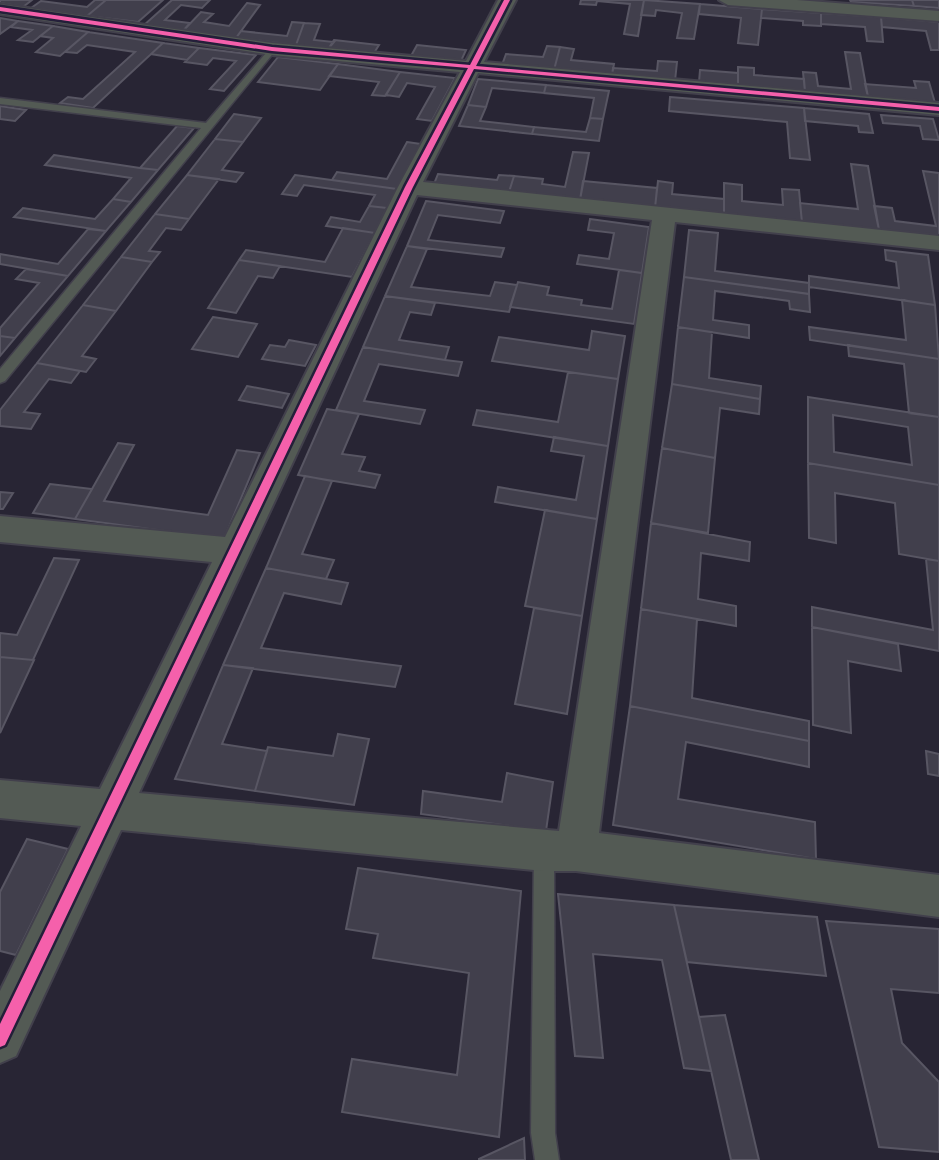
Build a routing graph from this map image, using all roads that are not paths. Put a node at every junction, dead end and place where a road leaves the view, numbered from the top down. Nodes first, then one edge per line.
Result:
1 (507, 0) edge
2 (728, 0) edge
3 (0, 9) edge
4 (939, 16) edge
5 (272, 49) junction
6 (470, 67) junction
7 (0, 101) edge
8 (939, 109) edge
9 (208, 126) junction
10 (409, 187) junction
11 (664, 215) junction
12 (939, 243) edge
13 (0, 378) edge
14 (0, 529) edge
15 (237, 551) junction
16 (0, 799) edge
17 (109, 812) junction
18 (560, 851) junction
19 (939, 895) edge
20 (0, 1040) edge
21 (547, 1160) edge

1 - 6 street
2 - 4 street
3 - 5 street
5 - 6 street
5 - 9 lane
6 - 8 street
6 - 10 street
7 - 9 lane
9 - 13 lane
10 - 11 street
10 - 15 street
11 - 12 street
11 - 18 street
14 - 15 street
15 - 17 street
16 - 17 street
17 - 18 street
17 - 20 street
18 - 19 street
18 - 21 lane

